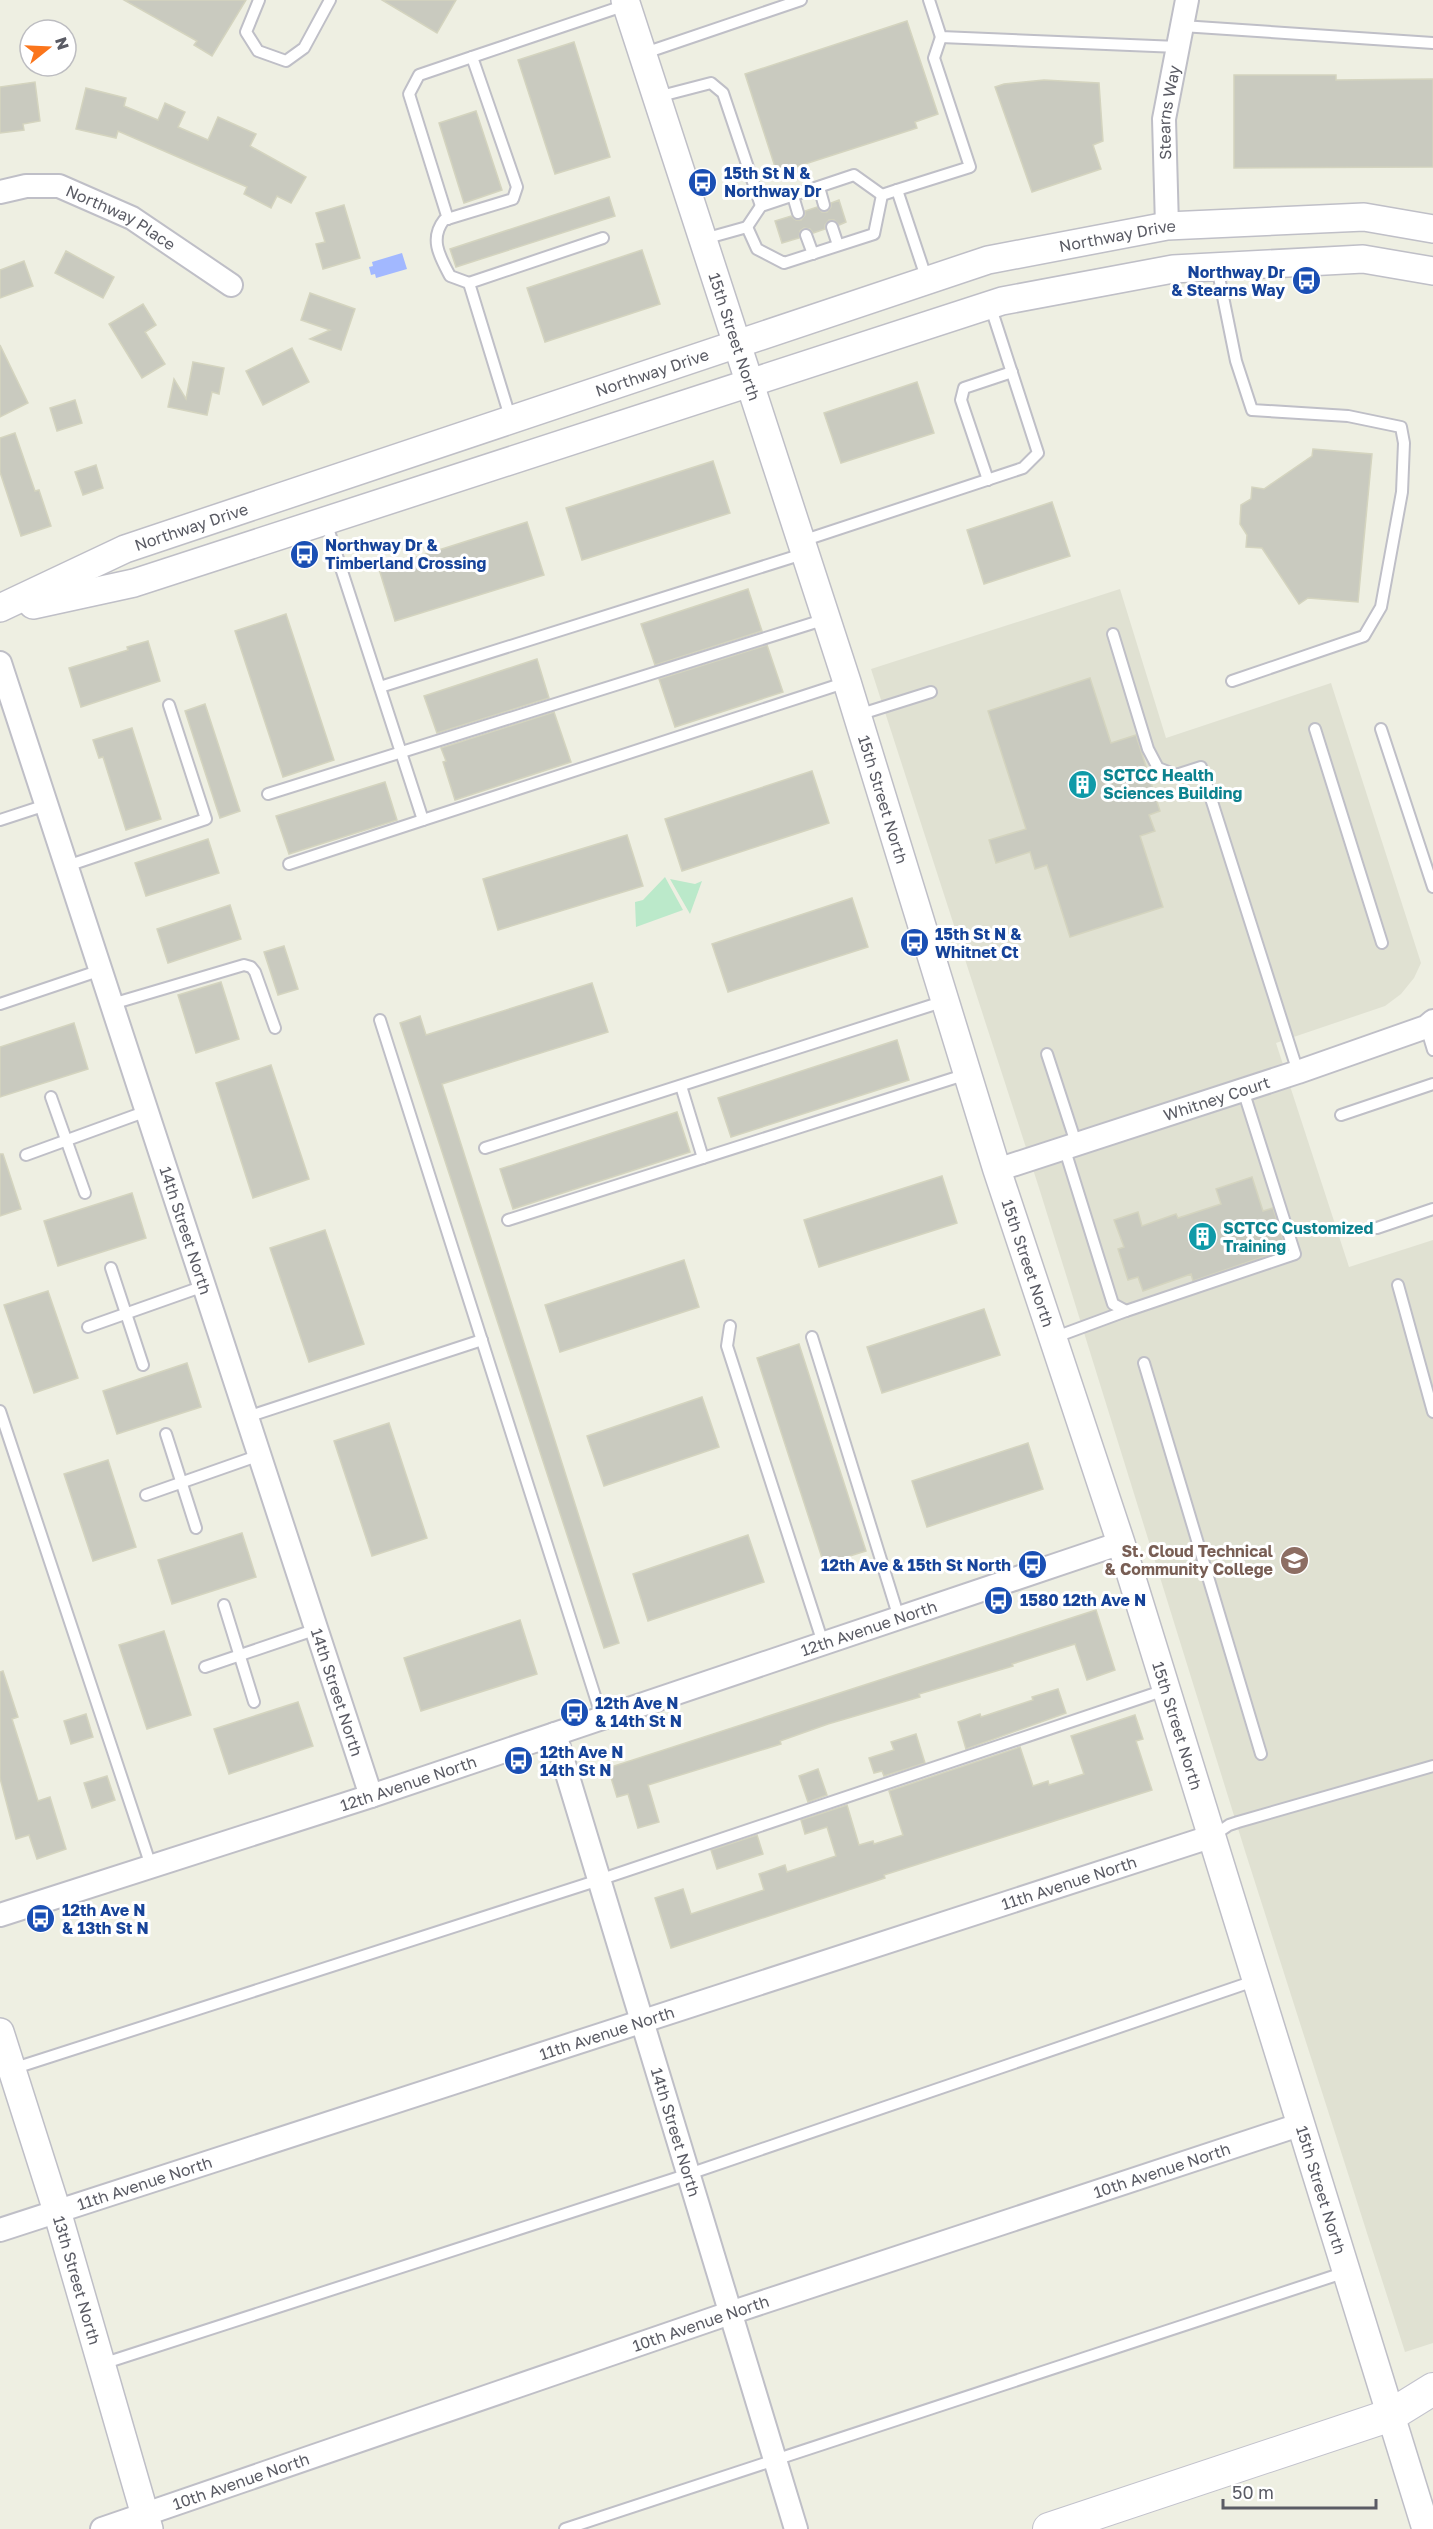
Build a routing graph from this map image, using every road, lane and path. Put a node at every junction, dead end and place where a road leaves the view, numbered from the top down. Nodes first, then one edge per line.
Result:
1 (258, 0) edge
2 (330, 0) edge
3 (801, 0) edge
4 (929, 0) edge
5 (1187, 0) edge
6 (626, 3) edge
7 (941, 37) junction
8 (1180, 37) junction
9 (1433, 43) edge
10 (642, 54) junction
11 (472, 57) junction
12 (657, 97) junction
13 (819, 187) junction
14 (897, 190) junction
15 (0, 192) edge
16 (882, 195) junction
17 (793, 196) junction
18 (825, 205) dead end
19 (761, 206) junction
20 (798, 213) dead end
21 (448, 219) junction
22 (1167, 226) junction
23 (747, 227) junction
24 (832, 227) dead end
25 (1433, 229) edge
26 (806, 236) dead end
27 (603, 238) dead end
28 (704, 239) junction
29 (838, 245) junction
30 (813, 254) junction
31 (1216, 267) junction
32 (1433, 272) edge
33 (927, 280) junction
34 (469, 283) junction
35 (231, 285) dead end
36 (990, 305) junction
37 (738, 343) junction
38 (1012, 372) junction
39 (752, 384) junction
40 (512, 421) junction
41 (988, 480) junction
42 (326, 520) junction
43 (804, 547) junction
44 (0, 610) edge
45 (827, 618) junction
46 (1113, 634) dead end
47 (0, 663) edge
48 (1232, 681) dead end
49 (847, 682) junction
50 (380, 687) junction
51 (931, 692) dead end
52 (169, 705) dead end
53 (857, 715) junction
54 (1316, 729) dead end
55 (1381, 729) dead end
56 (401, 752) junction
57 (268, 794) dead end
58 (46, 805) junction
59 (1, 815) edge
60 (423, 820) junction
61 (289, 864) dead end
62 (66, 866) junction
63 (1433, 888) edge
64 (1382, 943) dead end
65 (101, 970) junction
66 (945, 1001) junction
67 (0, 1004) edge
68 (112, 1004) junction
69 (380, 1020) dead end
70 (1429, 1024) edge
71 (275, 1028) dead end
72 (1433, 1050) edge
73 (1047, 1054) dead end
74 (1298, 1072) junction
75 (968, 1074) junction
76 (1433, 1084) edge
77 (681, 1086) junction
78 (1243, 1090) junction
79 (51, 1097) dead end
80 (147, 1111) junction
81 (1341, 1115) dead end
82 (66, 1140) junction
83 (1070, 1145) junction
84 (485, 1148) dead end
85 (26, 1155) dead end
86 (703, 1158) junction
87 (997, 1170) junction
88 (85, 1193) dead end
89 (1433, 1209) edge
90 (508, 1220) dead end
91 (1377, 1228) dead end
92 (111, 1268) dead end
93 (1398, 1285) dead end
94 (204, 1286) junction
95 (1126, 1311) junction
96 (127, 1313) junction
97 (730, 1326) dead end
98 (88, 1327) dead end
99 (812, 1337) dead end
100 (1053, 1338) junction
101 (482, 1340) junction
102 (1144, 1364) dead end
103 (143, 1365) dead end
104 (0, 1411) edge
105 (1433, 1412) edge
106 (247, 1417) junction
107 (166, 1434) dead end
108 (260, 1455) junction
109 (182, 1483) junction
110 (146, 1495) dead end
111 (196, 1528) dead end
112 (1121, 1543) junction
113 (224, 1605) dead end
114 (899, 1618) junction
115 (317, 1629) junction
116 (824, 1643) junction
117 (239, 1655) junction
118 (205, 1667) dead end
119 (1167, 1690) junction
120 (254, 1702) dead end
121 (602, 1718) junction
122 (555, 1734) junction
123 (1261, 1754) dead end
124 (1433, 1766) edge
125 (372, 1796) junction
126 (1213, 1836) junction
127 (151, 1866) junction
128 (599, 1880) junction
129 (0, 1915) edge
130 (1257, 1980) junction
131 (644, 2023) junction
132 (0, 2032) edge
133 (6, 2071) edge
134 (1302, 2124) junction
135 (688, 2174) junction
136 (57, 2211) junction
137 (0, 2229) edge
138 (1347, 2271) junction
139 (730, 2313) junction
140 (101, 2365) junction
141 (1433, 2389) edge
142 (1433, 2412) edge
143 (1390, 2415) junction
144 (775, 2460) junction
145 (147, 2522) edge
146 (102, 2529) edge
147 (565, 2529) edge
148 (796, 2529) edge
149 (1049, 2529) edge
150 (1426, 2529) edge

1 - 2 lane
3 - 10 lane
4 - 7 lane
5 - 8 street, Stearns Way
6 - 10 street, 15th Street North
6 - 11 lane
7 - 8 lane
7 - 14 lane
8 - 9 lane
8 - 22 street, Stearns Way
10 - 12 street, 15th Street North
11 - 21 lane
11 - 21 lane
12 - 19 lane
12 - 28 street, 15th Street North
13 - 16 lane
13 - 17 lane
13 - 18 lane
14 - 16 lane
14 - 33 lane
15 - 35 street, Northway Place
16 - 29 lane
17 - 19 lane
17 - 20 lane
19 - 23 lane
21 - 34 lane
22 - 25 street, Northway Drive
22 - 33 street, Northway Drive
23 - 28 lane
23 - 30 lane
24 - 29 lane
26 - 30 lane
27 - 34 lane
28 - 37 street, 15th Street North
29 - 30 lane
31 - 32 street, Northway Drive
31 - 36 street, Northway Drive
31 - 48 lane
33 - 37 street, Northway Drive
34 - 40 lane
36 - 38 lane
36 - 39 street, Northway Drive
37 - 39 street, 15th Street North
37 - 40 street, Northway Drive
38 - 41 lane
38 - 41 lane
39 - 42 street, Northway Drive
39 - 43 street, 15th Street North
40 - 44 street, Northway Drive
41 - 43 lane
42 - 44 street, Northway Drive
42 - 50 lane
43 - 45 street, 15th Street North
43 - 50 lane
45 - 49 street, 15th Street North
45 - 56 lane
46 - 74 lane
47 - 58 street, 14th Street North
49 - 53 street, 15th Street North
49 - 60 lane
50 - 56 lane
51 - 53 lane
52 - 62 lane
53 - 66 street, 15th Street North
54 - 64 lane
55 - 63 lane
56 - 57 lane
56 - 60 lane
58 - 59 lane
58 - 62 street, 14th Street North
60 - 61 lane
62 - 65 street, 14th Street North
65 - 67 lane
65 - 68 street, 14th Street North
66 - 75 street, 15th Street North
66 - 77 lane
68 - 71 lane
68 - 80 street, 14th Street North
69 - 101 lane
70 - 72 lane
70 - 74 street, Whitney Court
73 - 83 lane
74 - 78 street, Whitney Court
75 - 86 lane
75 - 87 street, 15th Street North
76 - 81 lane
77 - 84 lane
77 - 86 lane
78 - 83 street, Whitney Court
78 - 95 lane
79 - 82 lane
80 - 82 lane
80 - 94 street, 14th Street North
82 - 85 lane
82 - 88 lane
83 - 87 street, Whitney Court
83 - 95 lane
86 - 90 lane
87 - 100 street, 15th Street North
89 - 91 lane
92 - 96 lane
93 - 105 lane
94 - 96 lane
94 - 106 street, 14th Street North
95 - 100 lane
96 - 98 lane
96 - 103 lane
97 - 116 lane
99 - 114 lane
100 - 112 street, 15th Street North
101 - 106 lane
101 - 121 lane
102 - 123 lane
104 - 127 lane
106 - 108 street, 14th Street North
107 - 109 lane
108 - 109 lane
108 - 115 street, 14th Street North
109 - 110 lane
109 - 111 lane
112 - 114 street, 12th Avenue North
112 - 119 street, 15th Street North
113 - 117 lane
114 - 116 street, 12th Avenue North
115 - 117 lane
115 - 125 street, 14th Street North
116 - 121 street, 12th Avenue North
117 - 118 lane
117 - 120 lane
119 - 126 street, 15th Street North
119 - 128 lane
121 - 122 street, 12th Avenue North
122 - 125 street, 12th Avenue North
122 - 128 street, 14th Street North
124 - 126 lane
125 - 127 street, 12th Avenue North
126 - 130 street, 15th Street North
126 - 131 street, 11th Avenue North
127 - 129 street, 12th Avenue North
128 - 131 street, 14th Street North
128 - 133 lane
130 - 134 street, 15th Street North
130 - 135 lane
131 - 135 street, 14th Street North
131 - 136 street, 11th Avenue North
132 - 133 street, 13th Street North
133 - 136 street, 13th Street North
134 - 138 street, 15th Street North
134 - 139 street, 10th Avenue North
135 - 139 street, 14th Street North
135 - 140 lane
136 - 137 street, 11th Avenue North
136 - 140 street, 13th Street North
138 - 143 street, 15th Street North
138 - 144 lane
139 - 144 street, 14th Street North
139 - 145 street, 10th Avenue North
140 - 145 street, 13th Street North
141 - 143 main road
142 - 143 main road
143 - 149 main road
143 - 150 street, 15th Street North
144 - 147 lane
144 - 148 street, 14th Street North
145 - 146 street, 10th Avenue North

